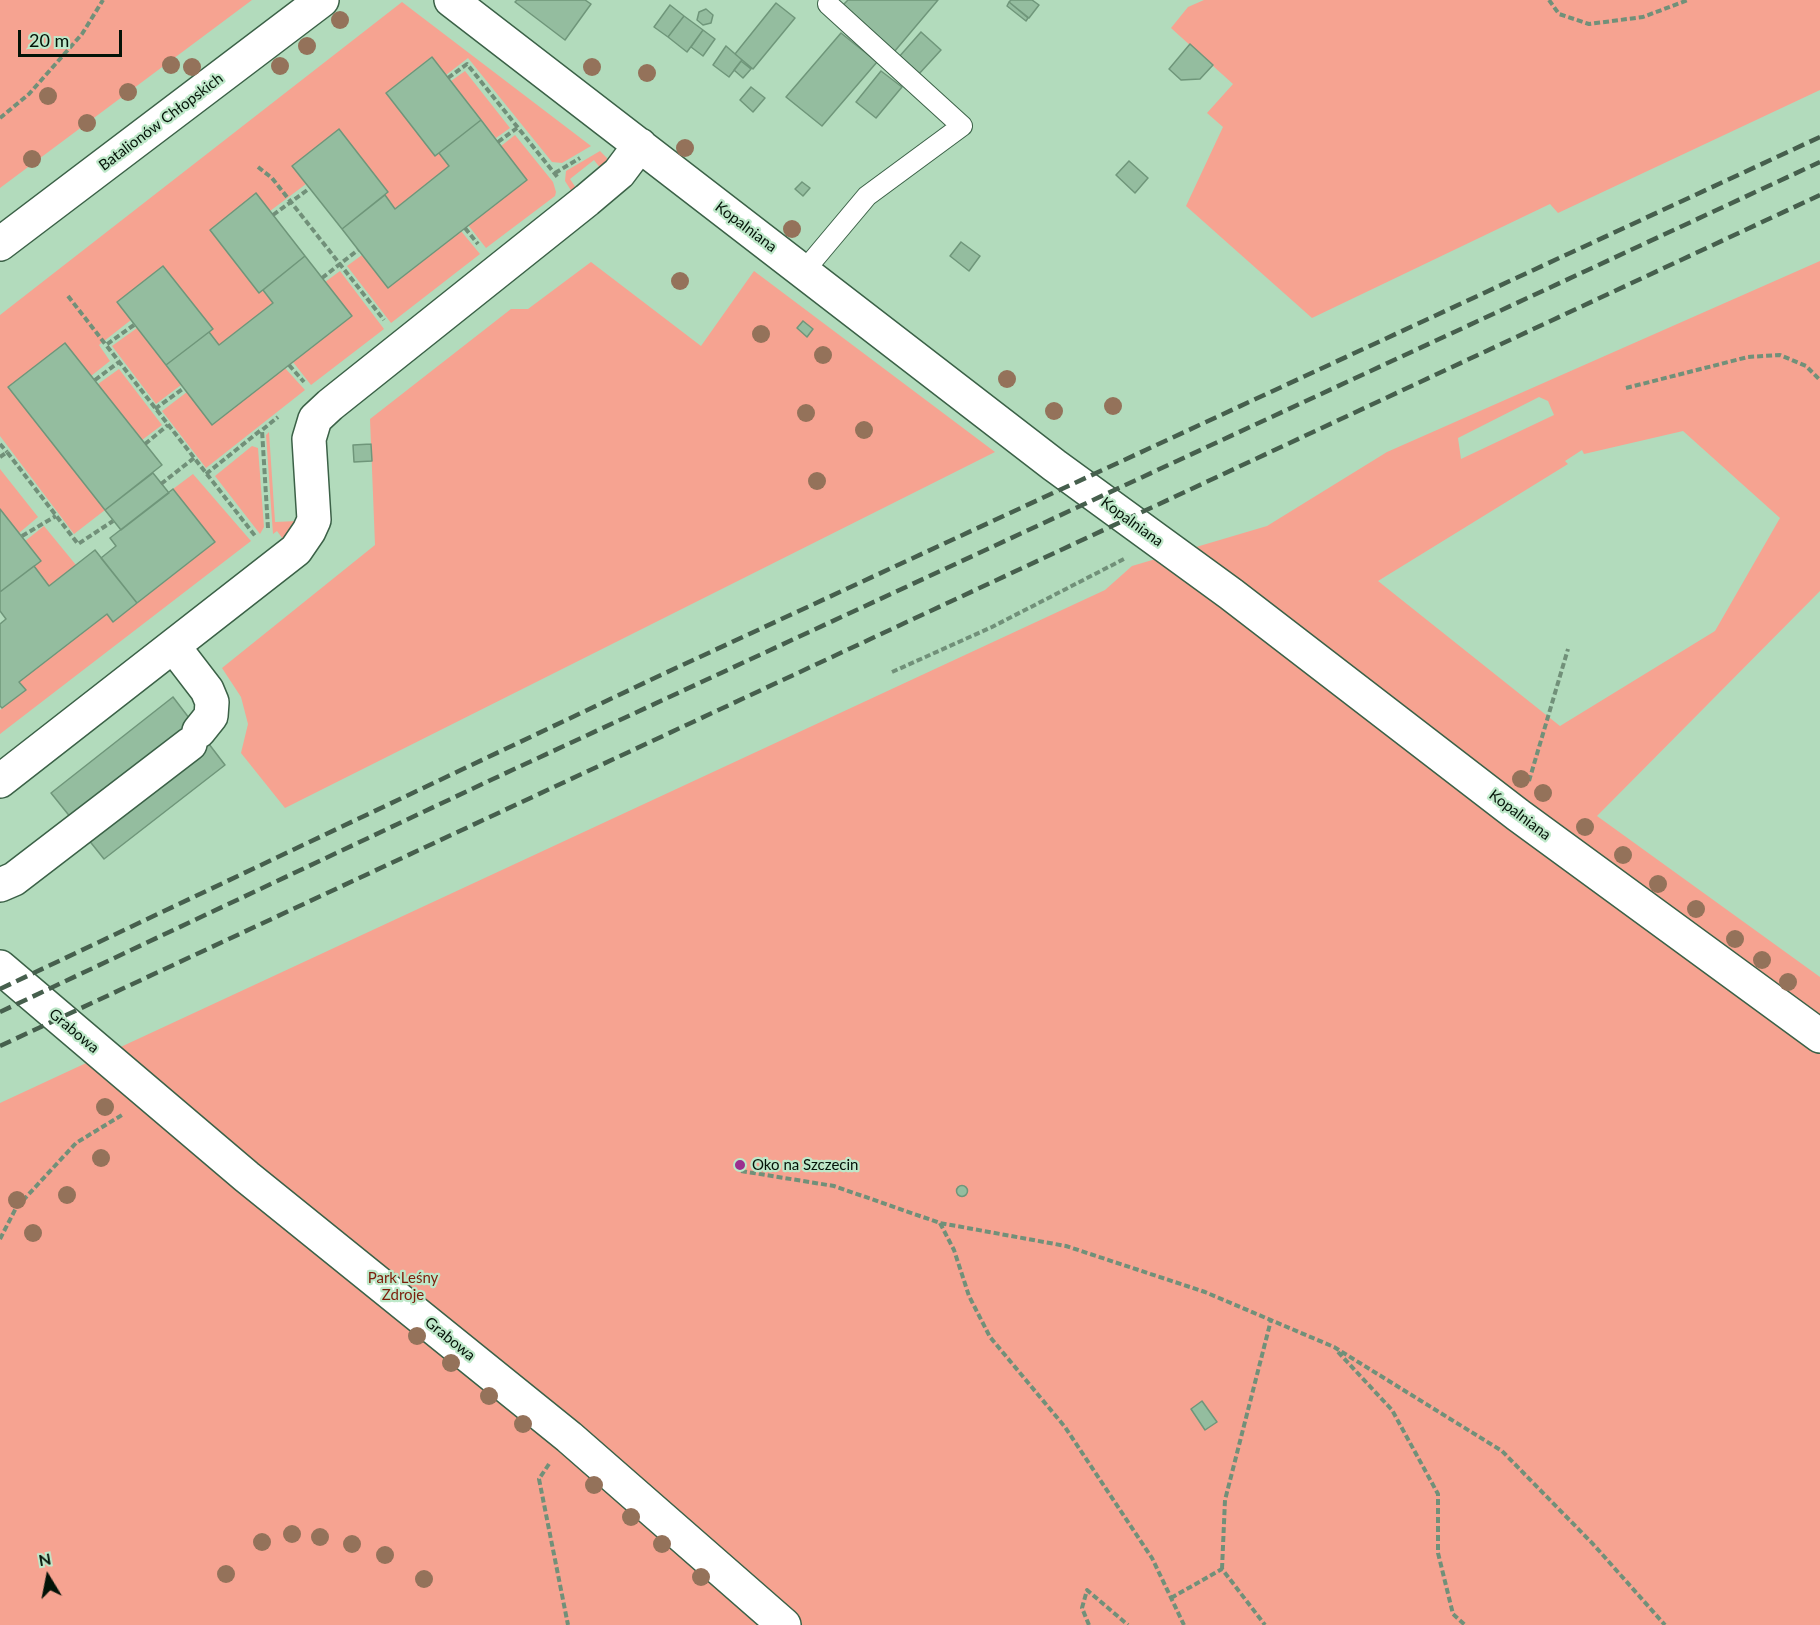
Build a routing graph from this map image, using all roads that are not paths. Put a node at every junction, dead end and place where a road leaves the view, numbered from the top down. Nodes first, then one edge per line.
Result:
1 (322, 0) edge
2 (451, 0) edge
3 (828, 4) dead end
4 (640, 145) junction
5 (0, 243) edge
6 (804, 270) junction
7 (174, 647) junction
8 (0, 781) edge
9 (0, 885) edge
10 (0, 967) edge
11 (1820, 1036) edge
12 (784, 1625) edge

1 - 5 street, Batalionów Chłopskich
2 - 4 street, Kopalniana
3 - 6 lane
4 - 6 street, Kopalniana
4 - 7 street
6 - 11 street, Kopalniana
7 - 8 street
7 - 9 street
10 - 12 street, Grabowa

